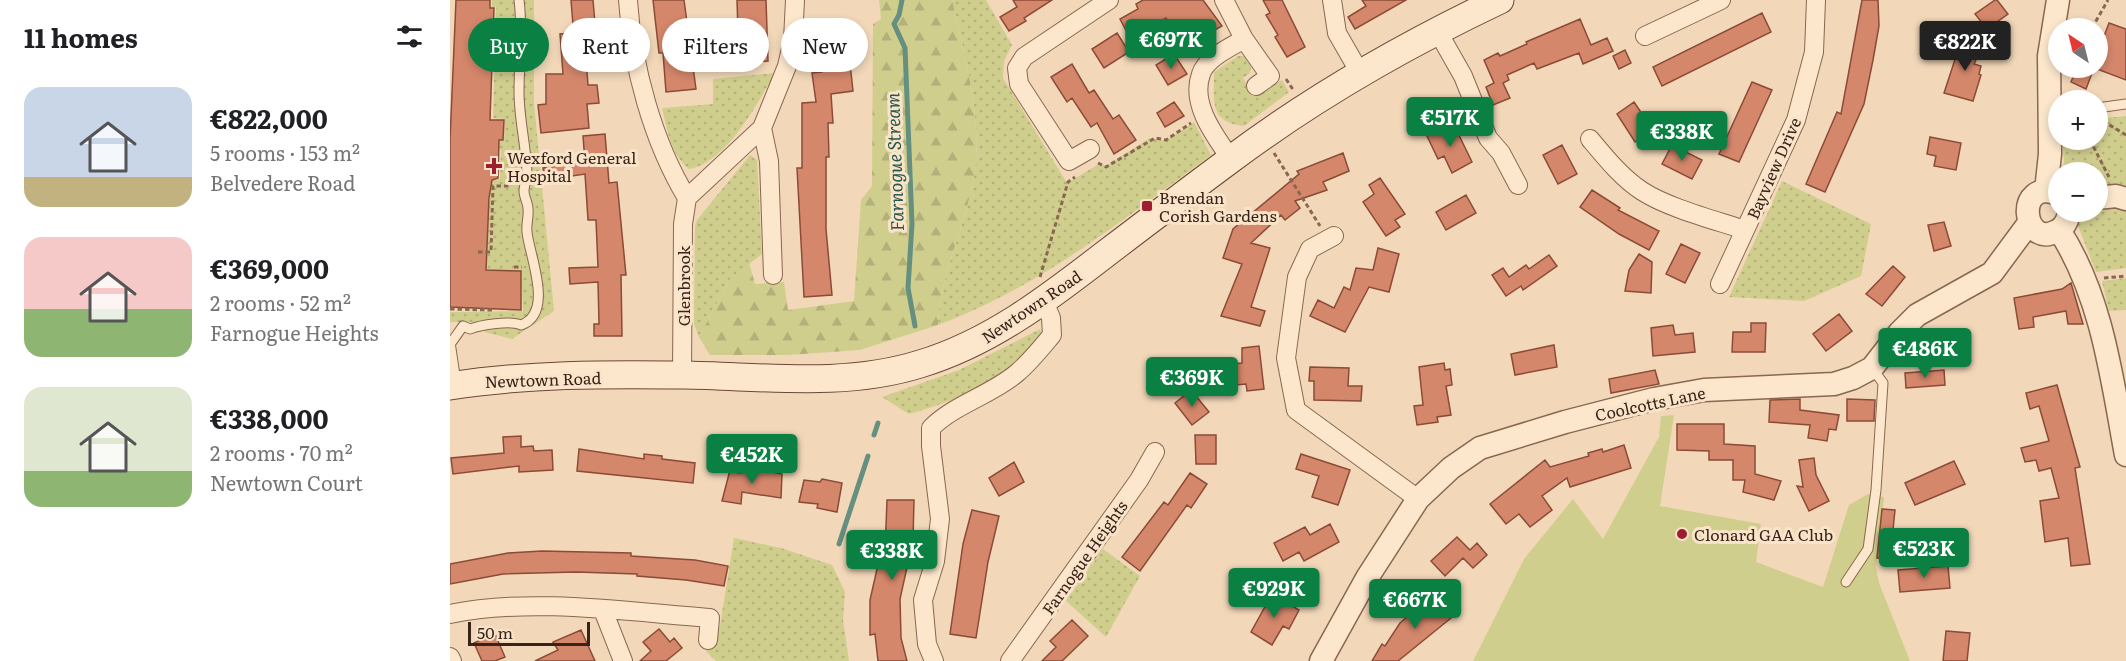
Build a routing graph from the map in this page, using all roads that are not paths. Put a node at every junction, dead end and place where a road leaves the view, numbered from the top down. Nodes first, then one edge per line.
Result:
1 (519, 0) edge
2 (628, 0) edge
3 (795, 0) edge
4 (1110, 0) edge
5 (1224, 0) edge
6 (1332, 0) edge
7 (1500, 0) edge
8 (1721, 0) edge
9 (1816, 0) edge
10 (2058, 0) edge
11 (1438, 32) junction
12 (1645, 36) dead end
13 (1244, 39) junction
14 (1360, 73) junction
15 (1256, 86) dead end
16 (2051, 90) edge
17 (2126, 104) edge
18 (2108, 106) edge
19 (762, 128) junction
20 (1590, 139) dead end
21 (1090, 149) dead end
22 (1232, 159) junction
23 (1518, 185) dead end
24 (2048, 192) edge
25 (687, 198) junction
26 (2062, 222) edge
27 (2064, 222) edge
28 (2030, 223) junction
29 (1745, 230) junction
30 (1334, 236) road end
31 (773, 275) dead end
32 (1720, 284) dead end
33 (1044, 301) junction
34 (451, 343) edge
35 (1872, 368) junction
36 (682, 375) junction
37 (453, 385) edge
38 (1155, 452) dead end
39 (2126, 455) edge
40 (1418, 499) junction
41 (1846, 582) dead end
42 (603, 610) junction
43 (450, 614) edge
44 (708, 640) dead end
45 (623, 661) edge
46 (934, 661) edge
47 (1010, 661) edge
48 (1321, 661) edge

1 - 34 lane
2 - 25 street
3 - 19 street
4 - 21 street
5 - 13 street
6 - 14 street
7 - 11 main road, Newtown Road
8 - 12 street
9 - 29 street, Bayview Drive
10 - 16 street
11 - 14 main road, Newtown Road
11 - 23 street
13 - 15 street
13 - 22 street
14 - 22 main road, Newtown Road
17 - 18 lane
19 - 25 street
19 - 31 street
20 - 29 street, Bayview Drive
22 - 33 main road, Newtown Road
24 - 28 street
25 - 36 street, Glenbrook
26 - 28 street
27 - 39 street
28 - 35 street, Coolcotts Lane
29 - 32 street, Bayview Drive
30 - 40 street
33 - 36 main road, Newtown Road
33 - 46 street
34 - 37 lane
35 - 40 street, Coolcotts Lane
35 - 41 lane
36 - 37 main road, Newtown Road
38 - 47 street, Farnogue Heights
40 - 48 street, Coolcotts Lane
42 - 43 street
42 - 44 street
42 - 45 street

